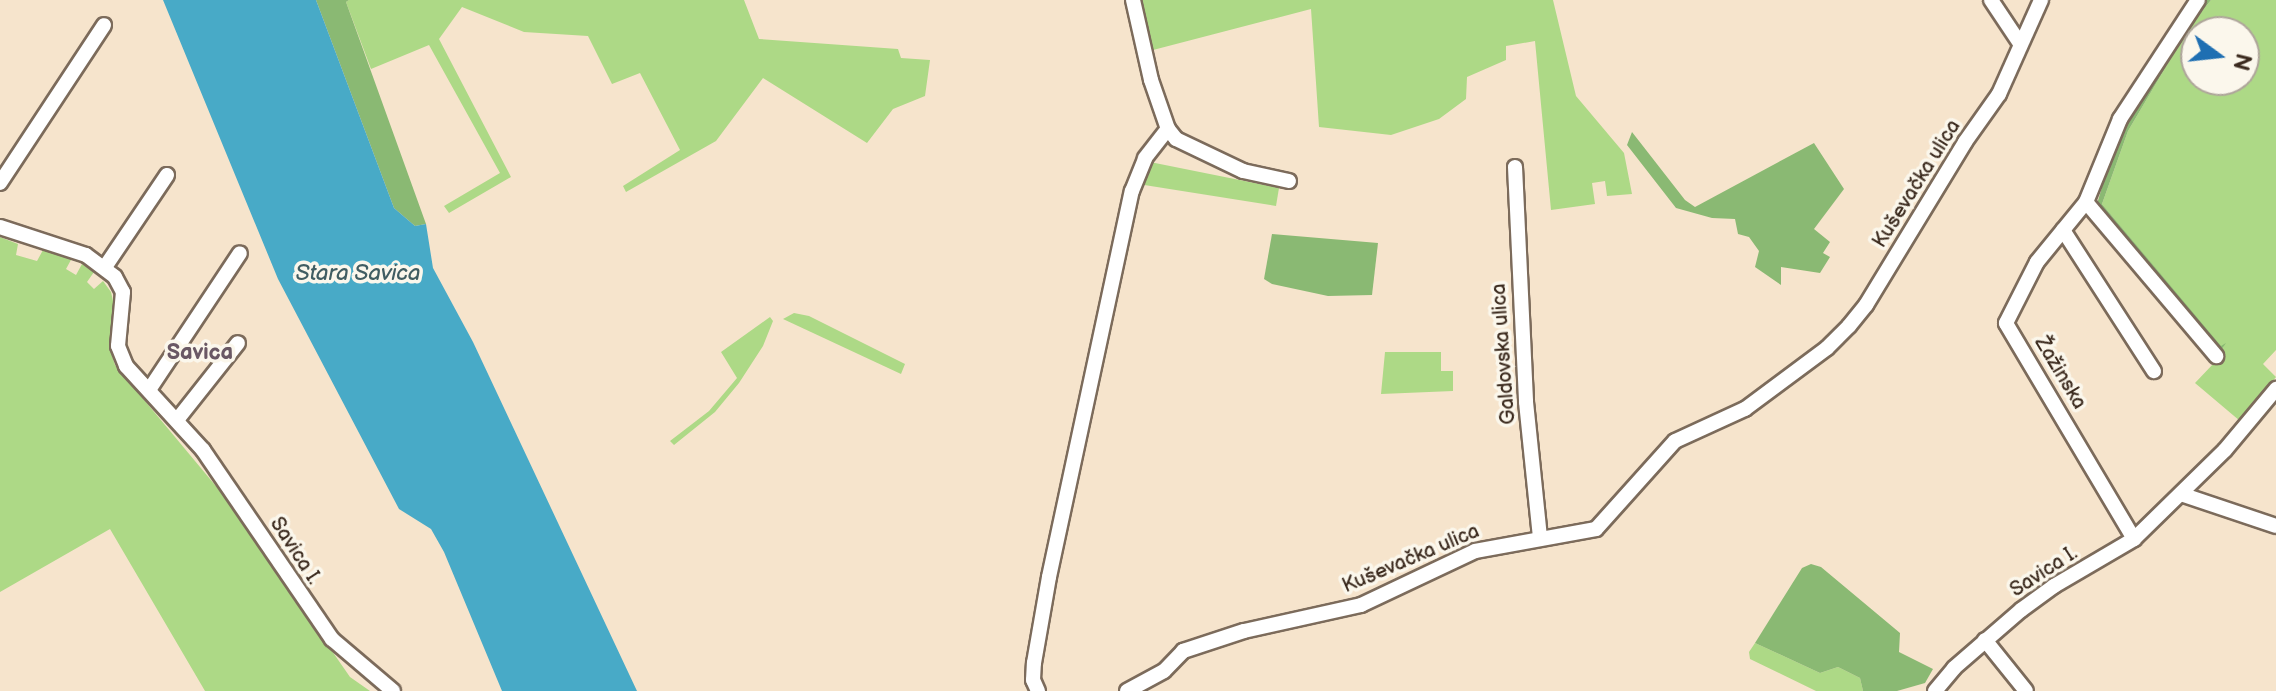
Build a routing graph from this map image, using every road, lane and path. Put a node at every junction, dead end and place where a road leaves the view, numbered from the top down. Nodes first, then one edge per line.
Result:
1 (1133, 0) edge
2 (1991, 0) edge
3 (2041, 0) edge
4 (2198, 0) edge
5 (104, 25) dead end
6 (2019, 42) junction
7 (1168, 129) junction
8 (1515, 167) dead end
9 (167, 175) dead end
10 (1289, 181) dead end
11 (0, 183) edge
12 (2086, 202) junction
13 (0, 227) edge
14 (2063, 230) junction
15 (240, 253) dead end
16 (105, 267) junction
17 (238, 343) dead end
18 (2216, 356) dead end
19 (2154, 371) dead end
20 (2276, 389) edge
21 (149, 390) junction
22 (177, 420) junction
23 (2181, 494) junction
24 (2276, 526) edge
25 (1540, 538) junction
26 (2134, 539) junction
27 (1985, 640) junction
28 (393, 691) edge
29 (1038, 691) edge
30 (1127, 691) edge
31 (1935, 691) edge
32 (2026, 691) edge

1 - 7 street
2 - 6 street
3 - 6 street, Kuševačka ulica
4 - 12 street, Žažinska
5 - 11 street
6 - 25 street, Kuševačka ulica
7 - 10 street
7 - 29 street
8 - 25 street, Galdovska ulica
9 - 16 street
12 - 14 street, Žažinska
12 - 18 street
13 - 16 street
14 - 19 street
14 - 26 street, Žažinska
15 - 21 street
16 - 21 street, Savica I.
17 - 22 street
20 - 23 street, Savica I.
21 - 22 street, Savica I.
22 - 28 street, Savica I.
23 - 24 street
23 - 26 street, Savica I.
25 - 30 street, Kuševačka ulica
26 - 27 street, Savica I.
27 - 31 street, Savica I.
27 - 32 street

